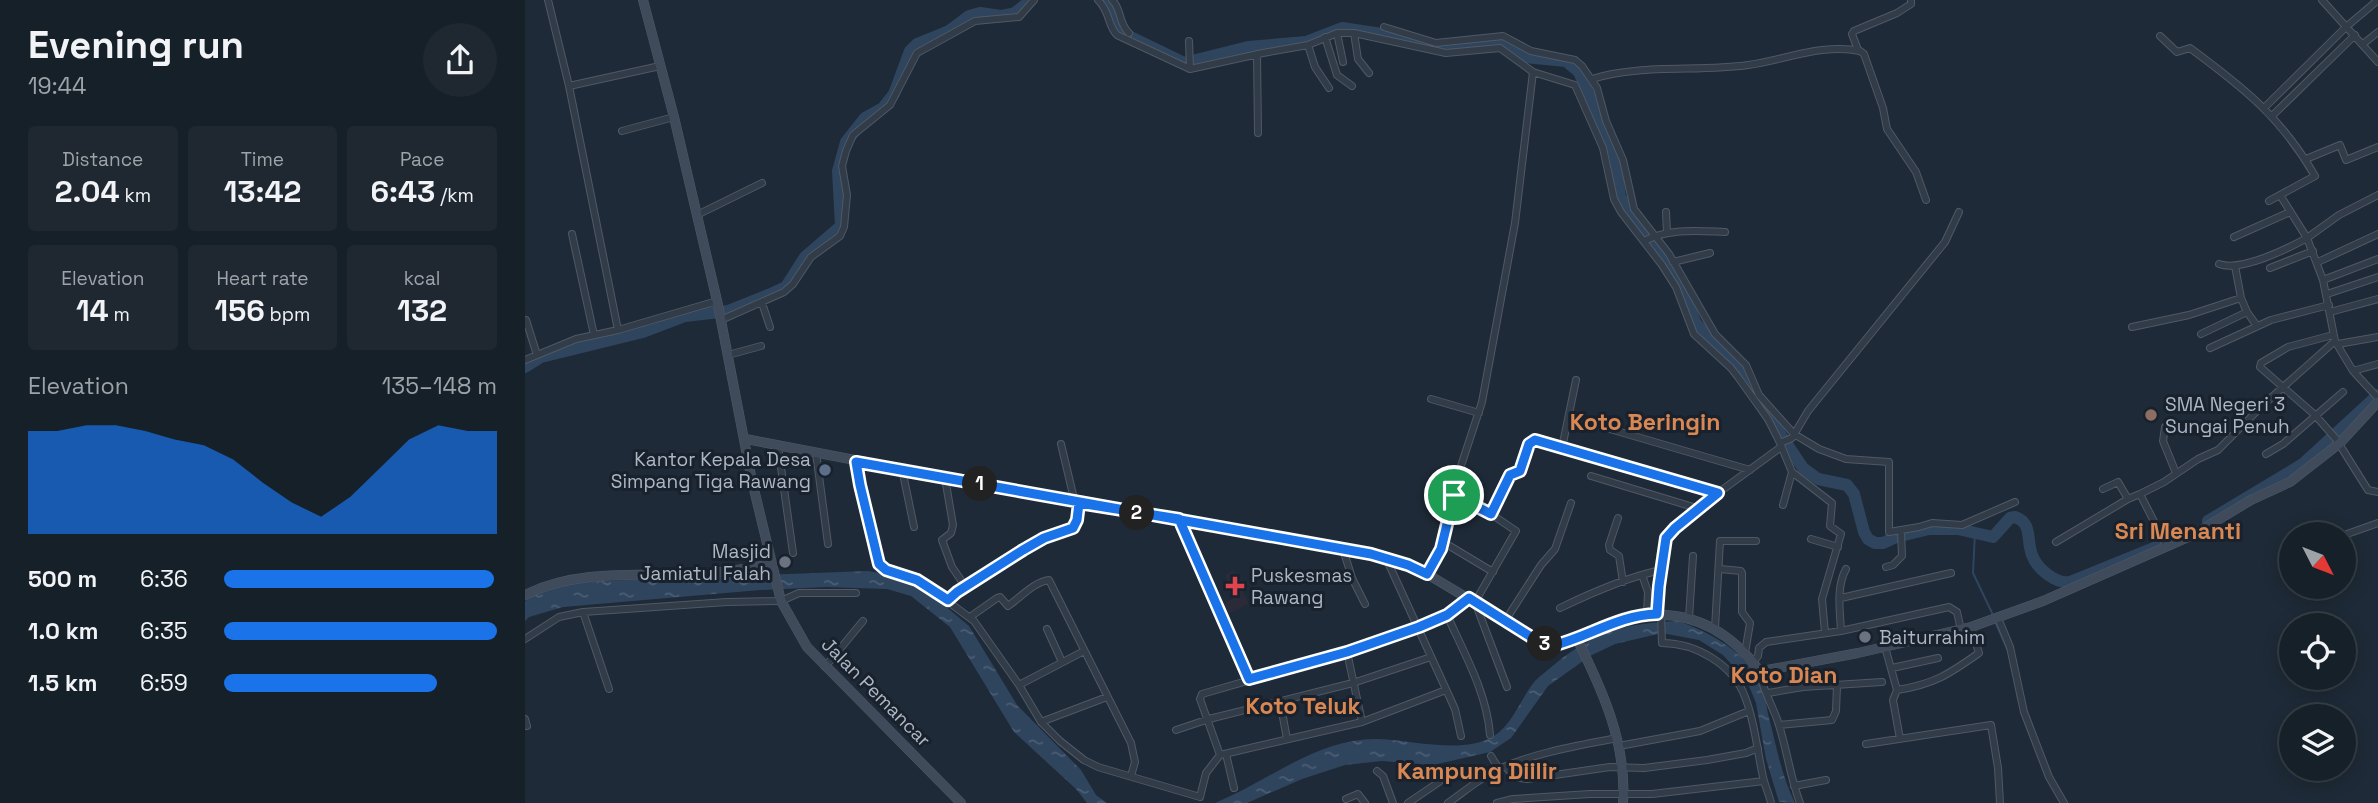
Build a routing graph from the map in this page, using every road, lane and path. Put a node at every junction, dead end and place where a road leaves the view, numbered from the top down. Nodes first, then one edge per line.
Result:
1 (548, 0) edge
2 (643, 0) edge
3 (1034, 0) edge
4 (1098, 0) edge
5 (1112, 0) edge
6 (1911, 0) edge
7 (2322, 0) edge
8 (2378, 0) edge
9 (1384, 27) dead end
10 (2346, 27) junction
11 (2378, 32) edge
12 (1129, 33) dead end
13 (1337, 33) junction
14 (1354, 33) junction
15 (2160, 36) dead end
16 (2355, 36) junction
17 (1325, 37) junction
18 (1189, 41) dead end
19 (2363, 44) junction
20 (1308, 46) junction
21 (1858, 50) junction
22 (1530, 52) junction
23 (1257, 54) junction
24 (1343, 62) dead end
25 (2378, 62) edge
26 (1190, 65) junction
27 (660, 66) junction
28 (1530, 69) junction
29 (1369, 73) dead end
30 (1592, 79) junction
31 (569, 86) junction
32 (1352, 86) dead end
33 (1329, 88) dead end
34 (2264, 108) junction
35 (2272, 116) junction
36 (674, 117) junction
37 (622, 131) dead end
38 (1258, 133) dead end
39 (2378, 147) edge
40 (2306, 159) junction
41 (762, 183) dead end
42 (2280, 195) junction
43 (2378, 195) edge
44 (1926, 200) dead end
45 (2269, 201) dead end
46 (1666, 212) dead end
47 (1959, 212) dead end
48 (2290, 212) junction
49 (697, 215) junction
50 (1725, 232) dead end
51 (1667, 233) junction
52 (572, 234) dead end
53 (2378, 234) edge
54 (1655, 235) junction
55 (2234, 237) dead end
56 (2307, 238) junction
57 (1646, 240) junction
58 (2313, 251) junction
59 (1710, 253) dead end
60 (2378, 259) edge
61 (1673, 262) junction
62 (2318, 262) junction
63 (2219, 264) dead end
64 (2235, 266) junction
65 (2270, 268) dead end
66 (2378, 278) edge
67 (2323, 280) junction
68 (2327, 294) junction
69 (2241, 298) junction
70 (2378, 299) edge
71 (718, 303) junction
72 (762, 303) junction
73 (2329, 308) junction
74 (2247, 312) junction
75 (721, 318) junction
76 (526, 320) edge
77 (2256, 326) junction
78 (770, 327) dead end
79 (2132, 327) dead end
80 (618, 330) junction
81 (2201, 334) dead end
82 (594, 335) junction
83 (2378, 337) edge
84 (2335, 340) junction
85 (761, 346) dead end
86 (2210, 348) dead end
87 (537, 355) junction
88 (728, 355) junction
89 (525, 360) edge
90 (1740, 360) junction
91 (2378, 364) edge
92 (1732, 367) junction
93 (2353, 371) junction
94 (1576, 380) dead end
95 (2283, 389) junction
96 (2343, 392) dead end
97 (1431, 399) dead end
98 (2377, 404) edge
99 (1479, 413) junction
100 (2315, 415) junction
101 (1569, 417) junction
102 (2165, 427) dead end
103 (1793, 436) junction
104 (2336, 438) junction
105 (746, 439) junction
106 (1061, 444) dead end
107 (1782, 444) junction
108 (778, 446) junction
109 (1562, 448) junction
110 (816, 453) junction
111 (2266, 454) dead end
112 (856, 462) junction
113 (902, 470) junction
114 (1750, 470) junction
115 (1792, 472) junction
116 (2176, 473) junction
117 (1591, 476) dead end
118 (945, 478) junction
119 (2103, 489) dead end
120 (2378, 492) edge
121 (1718, 493) junction
122 (2140, 494) junction
123 (1454, 495) junction
124 (2128, 499) junction
125 (2015, 502) dead end
126 (1077, 503) junction
127 (1571, 503) dead end
128 (1783, 505) dead end
129 (1700, 509) junction
130 (1491, 514) junction
131 (1618, 518) dead end
132 (1179, 519) junction
133 (2378, 523) edge
134 (914, 527) dead end
135 (2356, 531) edge
136 (1901, 534) junction
137 (1811, 539) dead end
138 (1756, 541) dead end
139 (1443, 542) junction
140 (2056, 542) dead end
141 (2165, 543) junction
142 (828, 544) dead end
143 (1839, 547) junction
144 (1342, 549) junction
145 (793, 553) dead end
146 (1693, 556) dead end
147 (1386, 558) junction
148 (771, 567) junction
149 (1886, 567) dead end
150 (1720, 569) junction
151 (1846, 569) dead end
152 (1661, 570) junction
153 (1493, 572) junction
154 (1951, 573) dead end
155 (1427, 574) junction
156 (1642, 575) junction
157 (1623, 582) junction
158 (965, 586) junction
159 (856, 593) dead end
160 (525, 596) edge
161 (780, 598) junction
162 (1841, 598) junction
163 (948, 600) junction
164 (1472, 600) junction
165 (1365, 604) dead end
166 (1560, 608) dead end
167 (583, 612) junction
168 (1447, 615) junction
169 (1657, 616) junction
170 (970, 617) junction
171 (1689, 618) junction
172 (1998, 618) junction
173 (863, 621) dead end
174 (1505, 621) junction
175 (1419, 627) junction
176 (1971, 627) junction
177 (1714, 628) junction
178 (1048, 629) dead end
179 (1961, 629) junction
180 (1841, 631) junction
181 (1825, 633) junction
182 (525, 639) edge
183 (1578, 639) junction
184 (1885, 648) junction
185 (1084, 650) junction
186 (1347, 652) junction
187 (1745, 653) junction
188 (1431, 657) junction
189 (1938, 658) dead end
190 (1062, 662) junction
191 (1756, 666) junction
192 (825, 667) junction
193 (1892, 668) junction
194 (1249, 679) junction
195 (1882, 682) dead end
196 (1353, 683) junction
197 (1019, 685) junction
198 (1837, 686) junction
199 (1507, 687) dead end
200 (609, 689) dead end
201 (1446, 690) junction
202 (1897, 690) junction
203 (1768, 693) junction
204 (1107, 697) junction
205 (1280, 701) junction
206 (1749, 711) junction
207 (1209, 719) junction
208 (1041, 722) junction
209 (1361, 722) junction
210 (1779, 724) junction
211 (1176, 730) dead end
212 (1490, 735) dead end
213 (1461, 736) dead end
214 (1900, 738) junction
215 (1287, 739) junction
216 (1618, 742) junction
217 (1866, 744) dead end
218 (1758, 748) junction
219 (1223, 755) junction
220 (1491, 756) dead end
221 (1502, 768) junction
222 (1621, 768) junction
223 (1377, 771) dead end
224 (1131, 776) junction
225 (1826, 780) dead end
226 (1764, 781) junction
227 (1439, 782) dead end
228 (1794, 786) junction
229 (1234, 788) dead end
230 (1346, 799) dead end
231 (1623, 799) edge
232 (961, 803) edge
233 (1365, 803) edge
234 (1393, 803) edge
235 (1408, 803) edge
236 (1448, 803) edge
237 (1496, 803) edge
238 (1771, 803) edge
239 (1798, 803) edge
240 (2000, 803) edge
241 (2064, 803) edge

1 - 31 street
2 - 27 main road, Jalan Pemancar
3 - 72 street
4 - 26 street
5 - 12 street
6 - 21 street
7 - 10 street
8 - 10 street
9 - 22 street
10 - 16 street
10 - 34 street
11 - 19 street
13 - 14 street
13 - 17 street
13 - 24 street
14 - 28 street
14 - 29 street
15 - 34 street
16 - 19 street
16 - 35 street
17 - 20 street
17 - 32 street
18 - 26 street
19 - 25 street
20 - 23 street
20 - 33 street
21 - 30 street
21 - 44 street
22 - 28 street
22 - 30 street
23 - 26 street
23 - 38 street
27 - 31 street
27 - 36 main road, Jalan Pemancar
28 - 57 street
28 - 99 street
30 - 54 street
31 - 80 street
34 - 35 street
35 - 40 street
36 - 37 street
36 - 49 main road, Jalan Pemancar
39 - 40 street
40 - 42 street
41 - 49 street
42 - 45 street
42 - 48 street
43 - 56 street
46 - 51 street
47 - 103 street
48 - 55 street
48 - 56 street
49 - 71 main road, Jalan Pemancar
50 - 51 street
51 - 54 street
52 - 82 street
53 - 62 street
54 - 57 street
54 - 61 street
56 - 58 street
56 - 64 street
57 - 92 street
58 - 62 street
58 - 65 street
59 - 61 street
60 - 67 street
61 - 90 street
62 - 67 street
63 - 64 street
64 - 69 street
66 - 68 street
67 - 68 street
68 - 73 street
69 - 74 street
69 - 79 street
70 - 73 street
71 - 75 main road, Jalan Pemancar
71 - 80 street
72 - 75 street
72 - 78 street
73 - 77 street
73 - 84 street
74 - 77 street
74 - 81 street
75 - 88 main road, Jalan Pemancar
76 - 87 street
77 - 86 street
80 - 82 street
82 - 87 street
83 - 84 street
84 - 93 street
84 - 95 street
84 - 95 street
85 - 88 street
87 - 89 street
88 - 105 main road, Jalan Pemancar
90 - 92 street
90 - 103 street
91 - 93 street
92 - 107 street
93 - 98 street
94 - 101 street
95 - 100 street
95 - 116 street
96 - 100 street
97 - 99 street
98 - 104 main road
99 - 123 street
100 - 104 street
100 - 111 street
101 - 109 street
101 - 114 street
102 - 116 street
103 - 107 street
103 - 136 street
104 - 120 street
104 - 141 main road
105 - 108 main road
105 - 148 main road, Jalan Pemancar
106 - 126 street
107 - 114 street
107 - 115 street
108 - 110 main road
108 - 145 street
109 - 121 street
109 - 130 street
110 - 112 main road
110 - 142 street
112 - 113 main road
112 - 163 street
113 - 118 main road
113 - 134 street
114 - 121 street
115 - 128 street
115 - 143 street
116 - 122 street
117 - 129 street
118 - 126 main road
118 - 158 street
119 - 124 street
121 - 129 street
122 - 124 street
122 - 141 street
123 - 130 street
123 - 139 street
124 - 140 street
125 - 136 street
126 - 132 main road
126 - 158 street
127 - 174 street
129 - 152 street
130 - 153 street
131 - 157 street
132 - 144 main road
132 - 194 street
133 - 135 street
136 - 149 street
137 - 143 street
138 - 150 street
139 - 153 street
139 - 155 street
141 - 172 main road
143 - 181 street
144 - 147 main road
144 - 165 street
146 - 171 street
147 - 155 main road
147 - 175 street
148 - 160 main road
148 - 161 main road, Jalan Pemancar
150 - 177 street
150 - 187 street
151 - 162 street
152 - 156 street
152 - 169 street
153 - 164 street
154 - 162 street
155 - 164 main road
156 - 157 street
156 - 169 street
157 - 166 street
158 - 163 street
159 - 161 street
161 - 167 street
161 - 192 main road, Jalan Pemancar
162 - 180 street
163 - 170 street
164 - 168 street
164 - 174 main road
164 - 199 street
167 - 182 street
167 - 200 street
168 - 175 street
168 - 212 street
169 - 171 main road
169 - 183 main road
169 - 206 street
170 - 185 street
170 - 197 street
171 - 177 main road
172 - 176 main road
172 - 241 street
173 - 192 street
174 - 183 main road
175 - 186 street
175 - 188 street
176 - 179 main road
176 - 202 street
177 - 187 main road
178 - 190 street
179 - 180 street
179 - 184 main road
180 - 181 street
181 - 191 street
183 - 216 main road
184 - 191 main road
184 - 193 street
185 - 190 street
185 - 204 street
186 - 194 street
186 - 196 street
187 - 191 main road
188 - 196 street
188 - 201 street
189 - 193 street
190 - 197 street
191 - 203 street
192 - 232 main road, Jalan Pemancar
193 - 202 street
194 - 207 street
195 - 198 street
196 - 205 street
196 - 209 street
197 - 208 street
198 - 203 street
198 - 210 street
201 - 209 street
201 - 213 street
202 - 214 street
203 - 210 street
204 - 208 street
204 - 224 street
205 - 207 street
205 - 215 street
206 - 216 street
206 - 218 street
207 - 211 street
207 - 219 street
208 - 224 street
209 - 215 street
210 - 228 street
214 - 217 street
214 - 240 street
215 - 219 street
216 - 221 street
216 - 222 main road
218 - 222 street
218 - 226 street
219 - 224 street
219 - 229 street
220 - 221 street
221 - 222 street
221 - 236 street
222 - 231 main road
223 - 234 street
225 - 228 street
226 - 231 street
226 - 238 street
227 - 235 street
228 - 239 street
230 - 233 street
231 - 237 street

